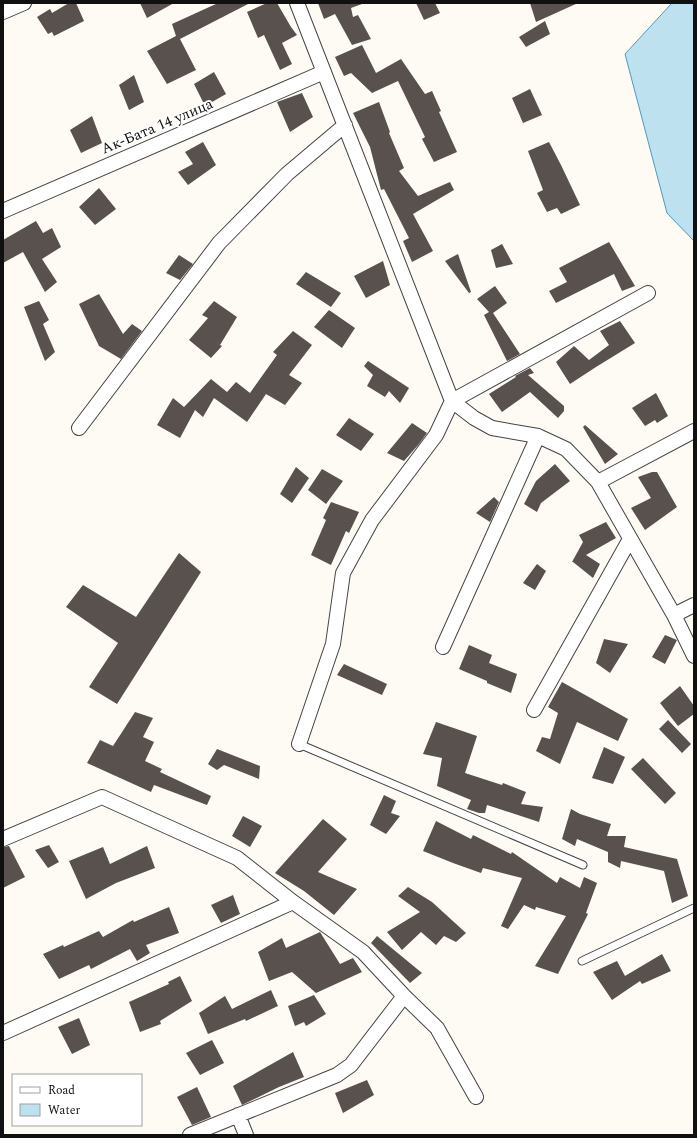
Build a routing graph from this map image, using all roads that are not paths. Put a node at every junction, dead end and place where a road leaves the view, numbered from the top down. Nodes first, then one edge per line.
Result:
1 (24, 3) edge
2 (298, 3) edge
3 (3, 12) edge
4 (324, 72) junction
5 (345, 125) junction
6 (3, 211) edge
7 (648, 293) dead end
8 (452, 401) junction
9 (79, 428) dead end
10 (694, 432) edge
11 (538, 436) junction
12 (598, 482) junction
13 (630, 539) junction
14 (694, 605) edge
15 (674, 615) junction
16 (443, 647) dead end
17 (694, 656) edge
18 (534, 710) dead end
19 (299, 744) joint
20 (3, 838) edge
21 (583, 865) dead end
22 (293, 902) junction
23 (694, 908) edge
24 (582, 961) dead end
25 (404, 996) junction
26 (3, 1033) edge
27 (476, 1097) dead end
28 (238, 1115) junction
29 (190, 1135) edge
30 (246, 1135) edge

1 - 3 street
2 - 4 street
4 - 5 street
4 - 6 street, Ак-Бата 14 улица
5 - 8 street
5 - 9 street
7 - 8 street
8 - 11 street
8 - 19 street
10 - 12 street
11 - 12 street
11 - 16 street
12 - 13 street
13 - 15 street
13 - 18 street
14 - 15 street
15 - 17 street
19 - 21 lane
20 - 22 street
22 - 25 street
22 - 26 street
23 - 24 lane
25 - 27 street
25 - 28 street
28 - 29 street
28 - 30 street

